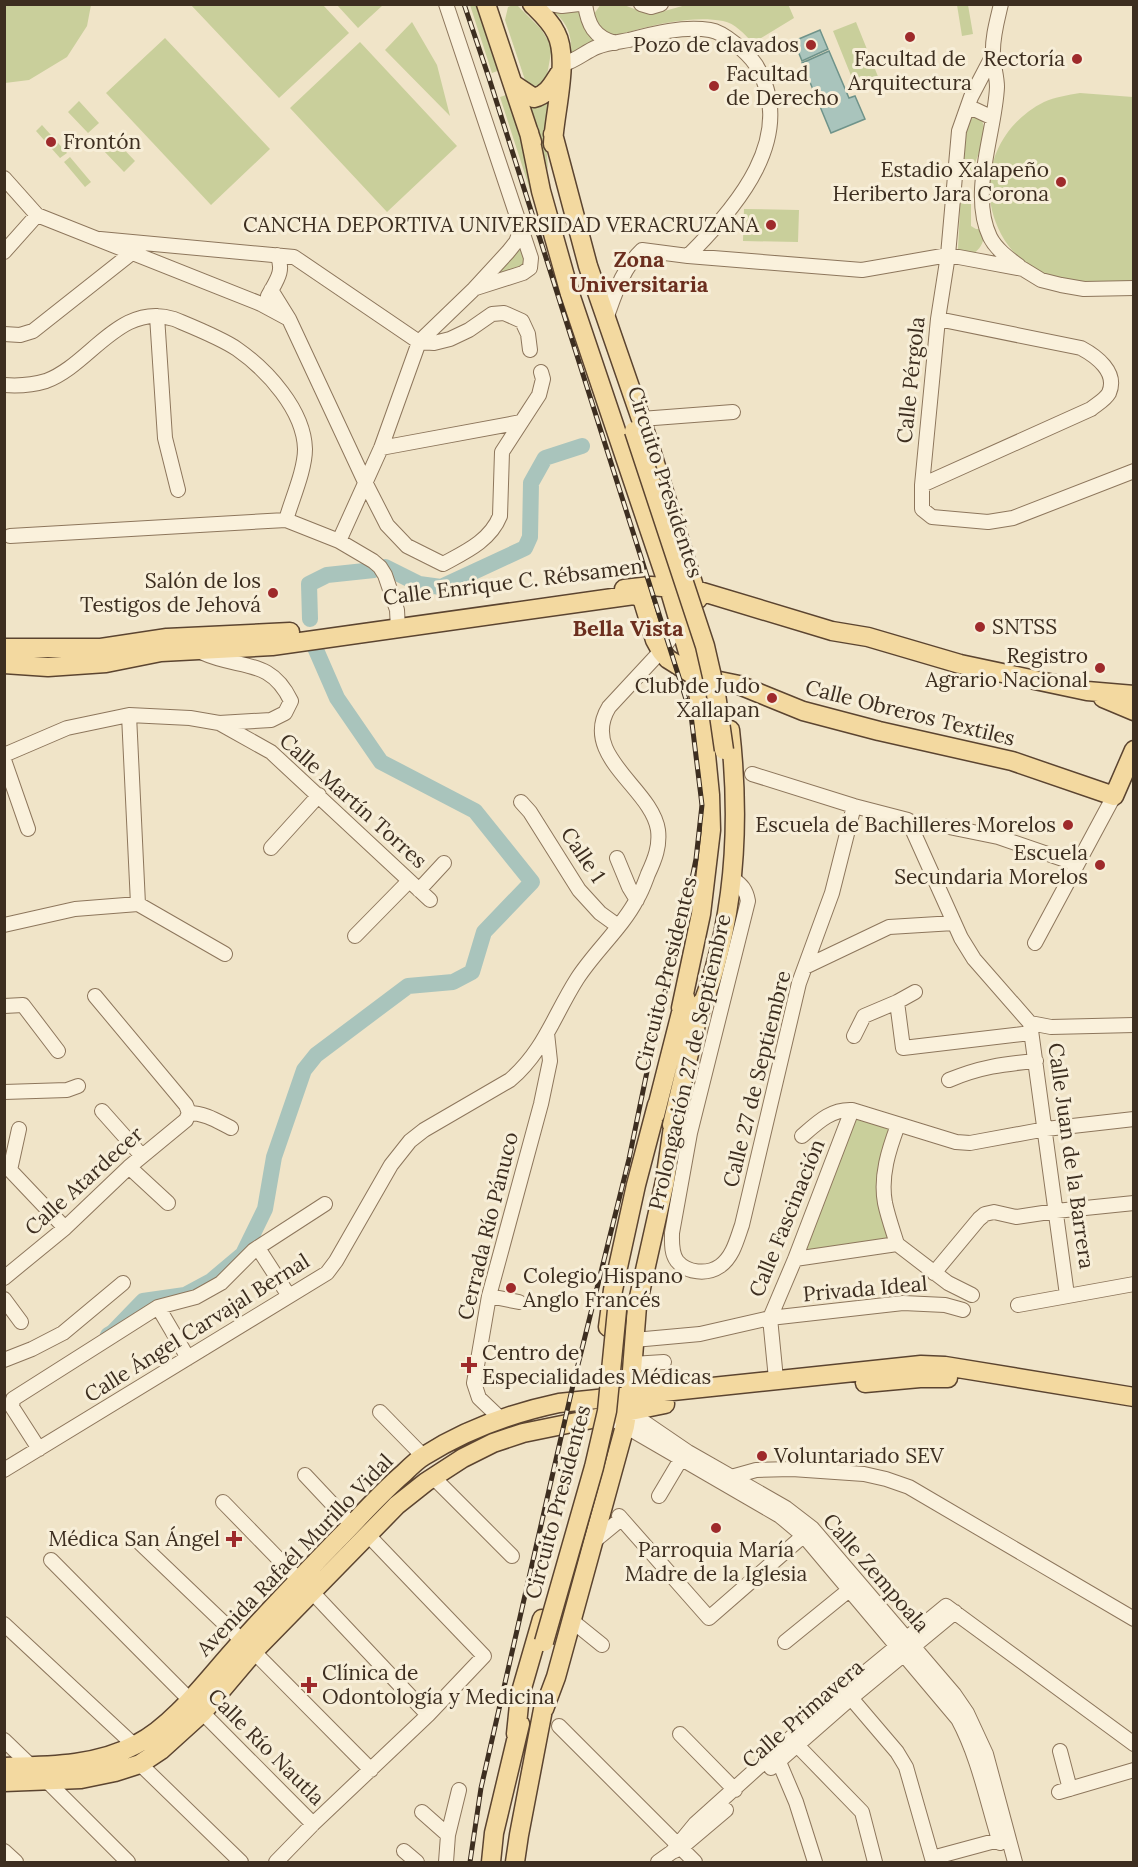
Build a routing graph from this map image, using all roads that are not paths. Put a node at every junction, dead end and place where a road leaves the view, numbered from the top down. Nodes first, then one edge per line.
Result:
1 (446, 4) edge
2 (486, 4) edge
3 (502, 4) edge
4 (532, 4) edge
5 (550, 4) edge
6 (579, 4) edge
7 (585, 4) edge
8 (641, 4) edge
9 (662, 4) edge
10 (1001, 4) edge
11 (494, 31) junction
12 (615, 43) junction
13 (993, 55) junction
14 (561, 65) junction
15 (513, 84) junction
16 (967, 109) junction
17 (993, 118) junction
18 (529, 132) junction
19 (553, 134) junction
20 (546, 161) junction
21 (4, 178) edge
22 (37, 215) junction
23 (521, 229) junction
24 (990, 237) junction
25 (136, 247) junction
26 (4, 252) edge
27 (277, 255) junction
28 (948, 255) junction
29 (688, 256) junction
30 (978, 261) junction
31 (311, 268) junction
32 (1023, 269) junction
33 (281, 271) junction
34 (474, 289) junction
35 (271, 290) junction
36 (1130, 291) edge
37 (261, 304) junction
38 (157, 316) junction
39 (289, 319) junction
40 (606, 319) junction
41 (938, 319) junction
42 (4, 334) edge
43 (419, 342) junction
44 (530, 350) dead end
45 (541, 372) dead end
46 (4, 385) edge
47 (733, 412) dead end
48 (641, 419) junction
49 (521, 422) junction
50 (381, 448) junction
51 (655, 461) junction
52 (630, 468) junction
53 (1134, 471) edge
54 (365, 482) junction
55 (921, 485) junction
56 (178, 490) dead end
57 (665, 495) junction
58 (641, 502) junction
59 (286, 520) junction
60 (10, 536) dead end
61 (339, 541) junction
62 (669, 588) junction
63 (696, 590) junction
64 (678, 618) junction
65 (398, 624) junction
66 (4, 648) edge
67 (661, 651) junction
68 (203, 652) junction
69 (4, 664) edge
70 (696, 676) junction
71 (722, 682) junction
72 (1087, 691) junction
73 (1134, 695) edge
74 (728, 711) junction
75 (1134, 711) edge
76 (702, 714) junction
77 (129, 715) junction
78 (219, 723) junction
79 (719, 751) junction
80 (1133, 751) edge
81 (4, 755) edge
82 (4, 760) edge
83 (752, 774) dead end
84 (319, 795) junction
85 (1114, 796) junction
86 (520, 802) dead end
87 (854, 806) junction
88 (944, 826) dead end
89 (28, 829) dead end
90 (271, 848) dead end
91 (617, 858) dead end
92 (444, 863) dead end
93 (1077, 864) junction
94 (733, 879) junction
95 (414, 885) junction
96 (430, 900) dead end
97 (637, 900) junction
98 (138, 904) junction
99 (954, 923) junction
100 (4, 925) edge
101 (618, 927) junction
102 (355, 936) dead end
103 (1035, 943) dead end
104 (225, 954) dead end
105 (805, 967) junction
106 (915, 992) dead end
107 (95, 996) dead end
108 (897, 1002) junction
109 (4, 1006) edge
110 (681, 1008) junction
111 (699, 1014) junction
112 (1134, 1025) edge
113 (1031, 1028) junction
114 (547, 1033) junction
115 (854, 1036) dead end
116 (58, 1051) dead end
117 (1036, 1061) junction
118 (949, 1080) dead end
119 (78, 1086) dead end
120 (4, 1092) edge
121 (657, 1105) junction
122 (852, 1110) junction
123 (102, 1111) dead end
124 (189, 1113) junction
125 (675, 1113) junction
126 (1134, 1119) edge
127 (898, 1125) junction
128 (231, 1128) dead end
129 (20, 1129) dead end
130 (1046, 1129) junction
131 (802, 1136) dead end
132 (142, 1156) junction
133 (129, 1167) junction
134 (168, 1203) dead end
135 (1134, 1203) edge
136 (326, 1204) dead end
137 (1056, 1211) junction
138 (65, 1228) junction
139 (897, 1244) junction
140 (256, 1249) junction
141 (795, 1259) junction
142 (676, 1260) joint
143 (934, 1273) junction
144 (4, 1278) edge
145 (123, 1283) dead end
146 (1134, 1284) edge
147 (972, 1295) dead end
148 (1067, 1295) junction
149 (289, 1296) junction
150 (489, 1296) junction
151 (4, 1299) edge
152 (519, 1302) dead end
153 (1018, 1305) dead end
154 (158, 1307) junction
155 (622, 1310) junction
156 (963, 1310) dead end
157 (770, 1318) junction
158 (21, 1322) dead end
159 (634, 1340) junction
160 (188, 1358) junction
161 (4, 1360) edge
162 (664, 1362) dead end
163 (605, 1367) junction
164 (632, 1367) junction
165 (776, 1379) junction
166 (692, 1395) junction
167 (1134, 1396) edge
168 (599, 1408) junction
169 (1134, 1408) edge
170 (628, 1411) junction
171 (380, 1412) dead end
172 (501, 1419) junction
173 (39, 1449) junction
174 (423, 1456) junction
175 (681, 1459) junction
176 (4, 1470) edge
177 (305, 1475) dead end
178 (433, 1477) junction
179 (729, 1481) junction
180 (582, 1487) junction
181 (607, 1493) junction
182 (659, 1496) dead end
183 (223, 1502) dead end
184 (352, 1525) junction
185 (808, 1532) junction
186 (368, 1535) junction
187 (592, 1542) junction
188 (140, 1543) dead end
189 (512, 1556) dead end
190 (51, 1560) dead end
191 (299, 1580) junction
192 (849, 1590) junction
193 (313, 1593) junction
194 (1134, 1619) edge
195 (571, 1620) junction
196 (4, 1624) edge
197 (549, 1642) junction
198 (785, 1642) dead end
199 (602, 1645) dead end
200 (248, 1646) junction
201 (905, 1647) junction
202 (848, 1694) junction
203 (190, 1699) junction
204 (544, 1709) junction
205 (203, 1712) junction
206 (428, 1715) junction
207 (559, 1726) dead end
208 (516, 1734) junction
209 (680, 1734) dead end
210 (4, 1740) edge
211 (794, 1742) junction
212 (1134, 1744) edge
213 (135, 1746) junction
214 (1060, 1751) dead end
215 (779, 1762) junction
216 (140, 1764) junction
217 (31, 1766) junction
218 (4, 1767) edge
219 (371, 1770) junction
220 (1134, 1770) edge
221 (47, 1781) junction
222 (4, 1782) edge
223 (459, 1790) dead end
224 (735, 1790) junction
225 (422, 1812) dead end
226 (313, 1824) junction
227 (448, 1835) junction
228 (1004, 1838) junction
229 (676, 1848) junction
230 (4, 1851) edge
231 (404, 1851) dead end
232 (16, 1863) edge
233 (128, 1863) edge
234 (241, 1863) edge
235 (276, 1863) edge
236 (417, 1863) edge
237 (446, 1863) edge
238 (490, 1863) edge
239 (515, 1863) edge
240 (658, 1863) edge
241 (695, 1863) edge
242 (814, 1863) edge
243 (875, 1863) edge
244 (1007, 1863) edge
245 (1015, 1863) edge

1 - 23 street
2 - 11 main road, Circuito Presidentes
3 - 11 main road
4 - 14 main road, Circuito Presidentes
5 - 6 street
7 - 12 street
8 - 9 street
10 - 13 street
11 - 15 main road, Circuito Presidentes
12 - 14 street
12 - 29 street
13 - 16 street, Calle Pérgola
13 - 17 street
14 - 15 main road
14 - 19 main road, Circuito Presidentes
15 - 18 main road, Circuito Presidentes
16 - 17 street
16 - 28 street, Calle Pérgola
17 - 24 street
18 - 20 main road, Circuito Presidentes
18 - 52 main road
19 - 20 main road, Circuito Presidentes
19 - 40 main road
20 - 79 main road, Circuito Presidentes, bridge
21 - 22 street
22 - 25 street
22 - 26 street
23 - 34 street
23 - 34 street
24 - 30 street
24 - 32 street
25 - 27 street
25 - 37 street
25 - 42 street
27 - 31 street
27 - 33 street
28 - 29 street
28 - 30 street
28 - 41 street, Calle Pérgola
29 - 40 street
30 - 32 street
31 - 33 street
31 - 43 street
32 - 36 street
33 - 35 street
34 - 43 street
35 - 37 street
35 - 39 street
37 - 39 street
38 - 46 street
38 - 56 street
38 - 59 street
39 - 54 street
40 - 48 main road
41 - 55 street, Calle Pérgola
41 - 55 street
43 - 44 street
43 - 50 street
45 - 49 street
47 - 48 street
48 - 51 main road
49 - 50 street
49 - 54 street
50 - 54 street
51 - 52 main road
51 - 57 main road
52 - 58 main road
53 - 55 street, Calle Pérgola
54 - 61 street
57 - 58 main road
57 - 63 main road
58 - 62 main road
59 - 60 street
59 - 61 street
61 - 65 street
62 - 63 main road, Calle Enrique C. Rébsamen
62 - 64 main road
62 - 65 main road, Calle Enrique C. Rébsamen
63 - 64 main road
63 - 71 main road
63 - 72 main road, Calle Enrique C. Rébsamen
64 - 67 street, Calle Ángel Carvajal Bernal
64 - 70 main road
65 - 66 main road, Calle Enrique C. Rébsamen
65 - 67 main road, Calle Enrique C. Rébsamen
65 - 68 main road, Calle Enrique C. Rébsamen
67 - 70 main road
67 - 97 street, Calle Ángel Carvajal Bernal
68 - 69 main road, Calle Enrique C. Rébsamen
68 - 78 street
70 - 71 main road, Calle Obreros Textiles
70 - 76 main road
71 - 74 main road
71 - 85 main road, Calle Obreros Textiles
72 - 73 main road, Calle Enrique C. Rébsamen
72 - 75 main road, Calle Enrique C. Rébsamen
74 - 76 main road
74 - 94 main road
76 - 110 main road
77 - 78 street, Calle Martín Torres
77 - 81 street, Calle Martín Torres
77 - 98 street
78 - 84 street, Calle Martín Torres
79 - 110 main road, Circuito Presidentes
79 - 111 main road, Circuito Presidentes
80 - 85 main road
82 - 89 street
83 - 87 street
84 - 90 street
84 - 95 street, Calle Martín Torres
85 - 93 street
86 - 101 street, Calle 1
87 - 99 street
87 - 105 street
88 - 93 street
91 - 97 street
92 - 95 street
93 - 103 street
94 - 111 main road
94 - 142 street, Prolongación 27 de Septiembre
95 - 96 street, Calle Martín Torres
95 - 102 street
97 - 101 street, Calle Ángel Carvajal Bernal
98 - 100 street
98 - 104 street
99 - 105 street, Calle 27 de Septiembre
99 - 113 street
101 - 114 street, Calle Ángel Carvajal Bernal
105 - 142 street, Calle 27 de Septiembre
106 - 108 street
107 - 124 street
108 - 113 street
108 - 115 street
109 - 116 street
110 - 121 main road, Circuito Presidentes
111 - 125 main road, Circuito Presidentes
112 - 113 street
113 - 117 street, Calle Juan de la Barrera
114 - 149 street, Calle Ángel Carvajal Bernal
114 - 150 street, Cerrada Río Pánuco
117 - 118 street
117 - 130 street, Calle Juan de la Barrera
119 - 120 street
121 - 155 main road, Circuito Presidentes
121 - 163 main road
122 - 127 street
122 - 131 street
122 - 141 street, Calle Fascinación
123 - 132 street
124 - 128 street
124 - 132 street, Calle Atardecer
125 - 155 main road, Circuito Presidentes
125 - 159 main road
126 - 130 street
127 - 130 street
127 - 139 street
129 - 138 street
130 - 137 street, Calle Juan de la Barrera
132 - 133 street, Calle Atardecer
133 - 134 street
133 - 138 street, Calle Atardecer
135 - 137 street
136 - 140 street
137 - 143 street
137 - 148 street, Calle Juan de la Barrera
138 - 144 street, Calle Atardecer
139 - 141 street
139 - 143 street
140 - 149 street
140 - 154 street
141 - 157 street, Calle Fascinación
143 - 147 street
145 - 161 street
146 - 148 street
148 - 153 street
149 - 160 street, Calle Ángel Carvajal Bernal
150 - 152 street
150 - 172 street, Cerrada Río Pánuco
151 - 158 street
154 - 160 street
154 - 173 street
155 - 197 main road, Circuito Presidentes, bridge
156 - 157 street, Privada Ideal
157 - 159 street, Privada Ideal
157 - 165 street, Calle Fascinación
159 - 164 main road
160 - 173 street, Calle Ángel Carvajal Bernal
162 - 164 street
163 - 164 main road
163 - 168 main road
164 - 170 main road
165 - 166 main road, Avenida Rafaél Murillo Vidal
165 - 167 main road, Avenida Rafaél Murillo Vidal
166 - 169 main road, Avenida Rafaél Murillo Vidal
166 - 170 main road, Avenida Rafaél Murillo Vidal
168 - 170 main road, Avenida Rafaél Murillo Vidal
168 - 170 street, Calle Zempoala
168 - 172 main road, Avenida Rafaél Murillo Vidal
168 - 178 main road, Avenida Rafaél Murillo Vidal
168 - 180 main road
170 - 175 street, Calle Zempoala
170 - 179 street, Calle Zempoala
170 - 181 main road
171 - 174 street
172 - 174 main road, Avenida Rafaél Murillo Vidal
173 - 176 street, Calle Ángel Carvajal Bernal
174 - 184 main road, Avenida Rafaél Murillo Vidal
175 - 179 street, Calle Zempoala
175 - 182 street
177 - 184 street
178 - 186 main road, Avenida Rafaél Murillo Vidal
178 - 189 street
179 - 185 street, Calle Zempoala
179 - 194 street
180 - 181 main road
180 - 208 main road
181 - 187 main road
183 - 191 street
184 - 191 main road, Avenida Rafaél Murillo Vidal
185 - 187 street
185 - 192 street, Calle Zempoala
185 - 201 street, Calle Zempoala
186 - 193 main road, Avenida Rafaél Murillo Vidal
186 - 206 street
187 - 195 main road
188 - 200 street
190 - 203 street, Calle Río Nautla
191 - 200 main road, Avenida Rafaél Murillo Vidal
192 - 198 street
192 - 201 street, Calle Zempoala
193 - 200 main road, Avenida Rafaél Murillo Vidal
193 - 206 street
195 - 199 street
195 - 204 main road
196 - 213 street
197 - 204 main road, Circuito Presidentes
197 - 208 main road, Circuito Presidentes
200 - 203 main road, Avenida Rafaél Murillo Vidal
200 - 205 main road, Avenida Rafaél Murillo Vidal
200 - 219 street
201 - 202 street, Calle Primavera
201 - 212 street, Calle Primavera
201 - 228 street, Calle Zempoala
202 - 211 street, Calle Primavera
202 - 228 street
203 - 205 street, Calle Río Nautla
203 - 213 main road, Avenida Rafaél Murillo Vidal
204 - 239 main road, Circuito Presidentes
205 - 216 main road, Avenida Rafaél Murillo Vidal
205 - 226 street, Calle Río Nautla
206 - 219 street
207 - 229 street
208 - 238 main road, Circuito Presidentes
209 - 224 street
210 - 217 street
211 - 215 street, Calle Primavera
211 - 224 street, Calle Primavera
211 - 243 street
213 - 217 main road, Avenida Rafaél Murillo Vidal
214 - 220 street
215 - 229 street, Calle Primavera
215 - 242 street
216 - 221 main road, Avenida Rafaél Murillo Vidal
216 - 234 street
217 - 218 main road, Avenida Rafaél Murillo Vidal
219 - 226 street
221 - 222 main road, Avenida Rafaél Murillo Vidal
221 - 233 street
223 - 227 street
224 - 229 street, Calle Primavera
225 - 227 street
226 - 235 street
227 - 237 street
228 - 244 street, Calle Zempoala
228 - 245 street, Calle Zempoala
229 - 240 street
229 - 241 street
230 - 232 street
231 - 236 street

